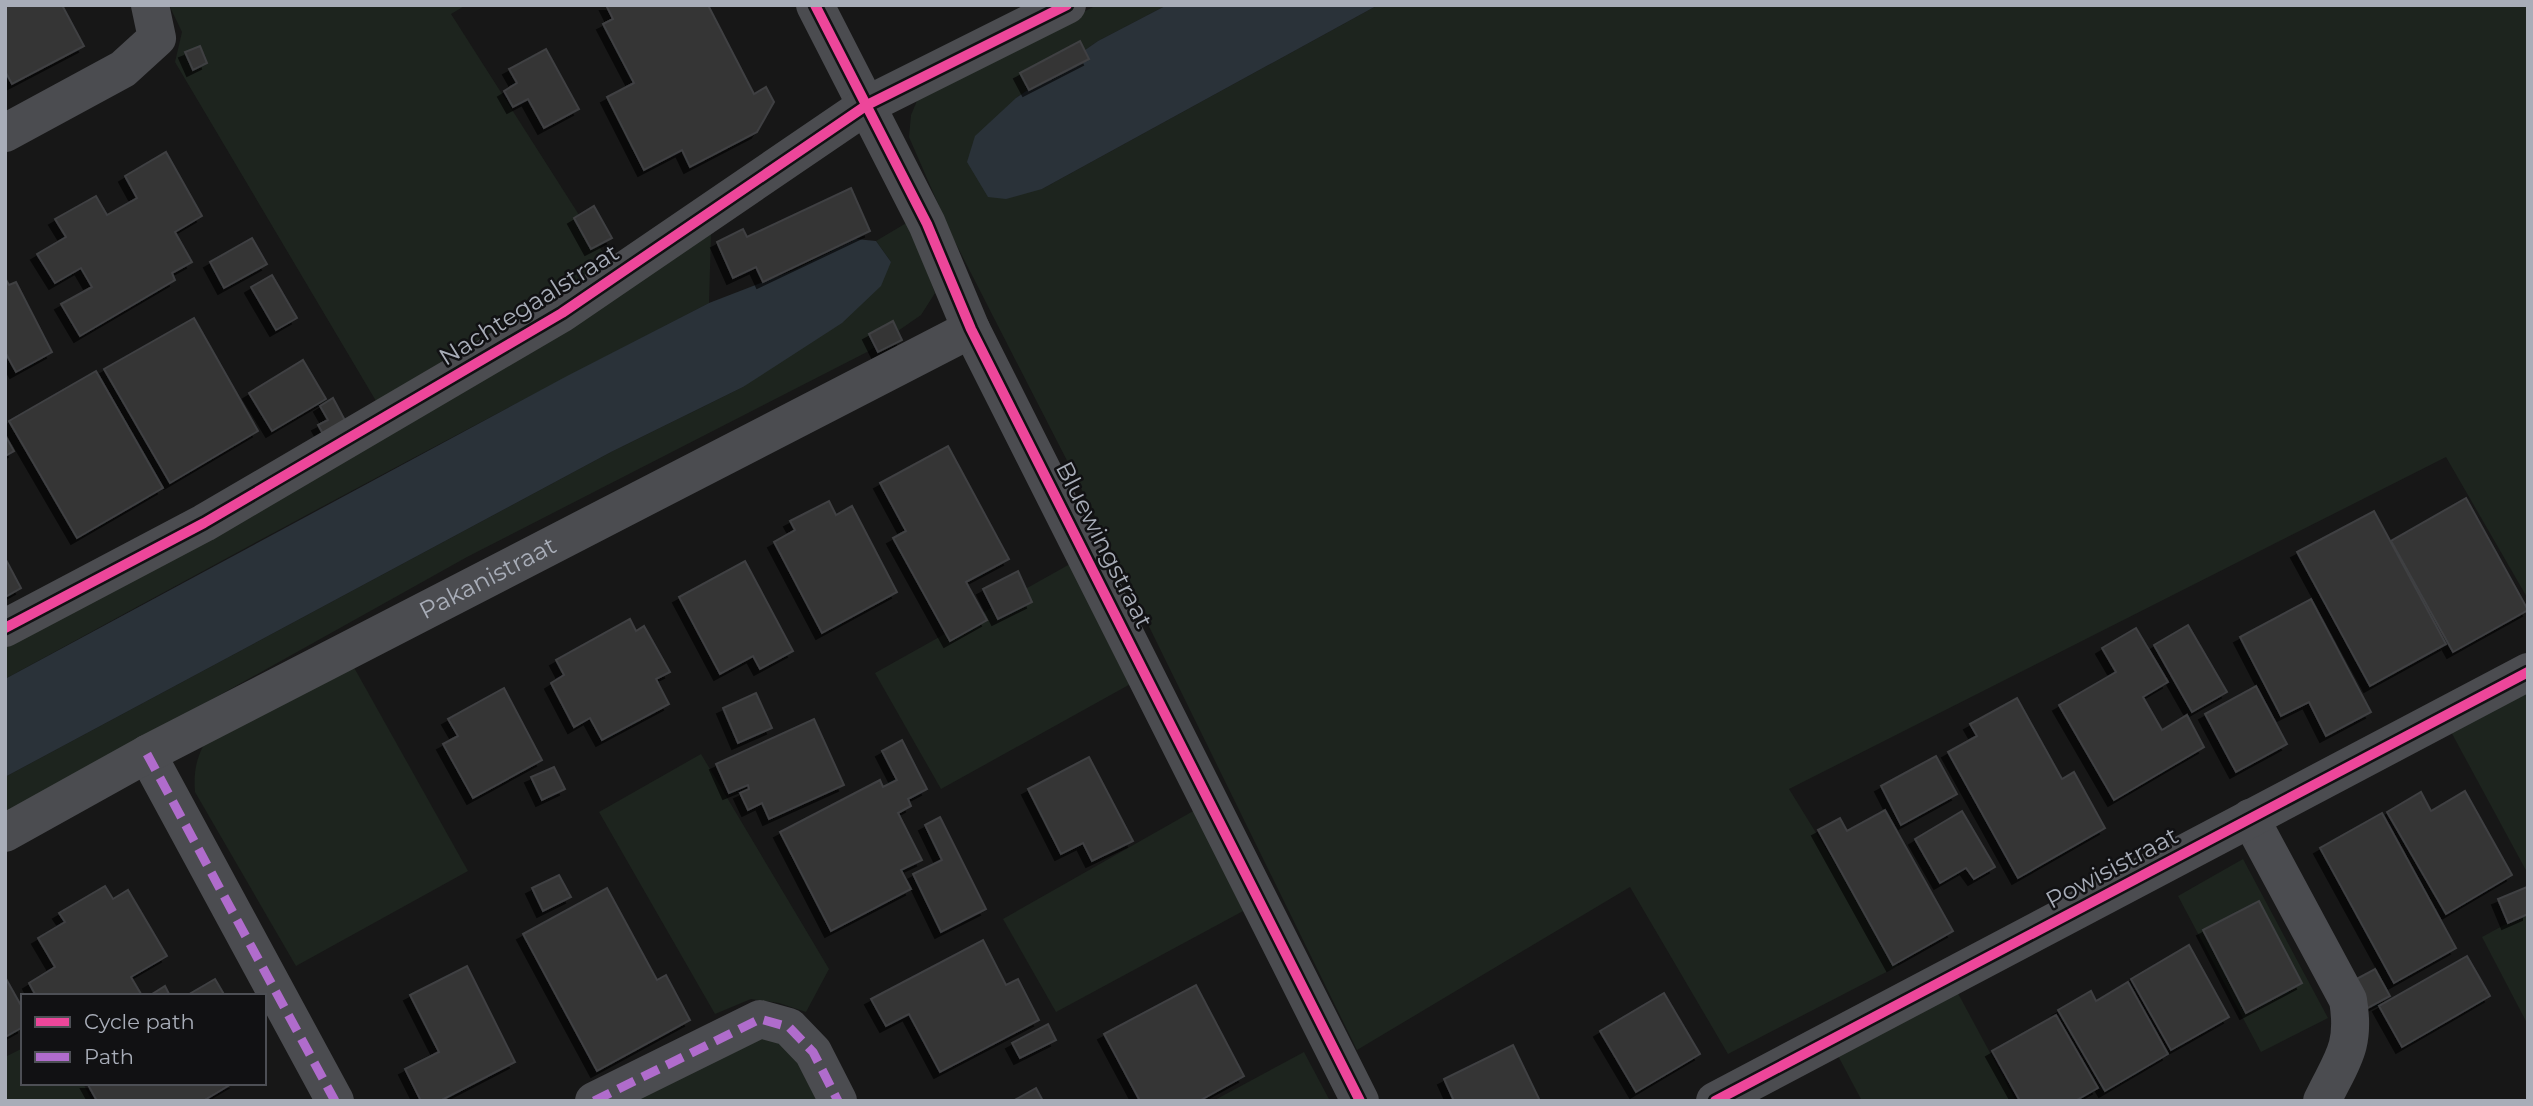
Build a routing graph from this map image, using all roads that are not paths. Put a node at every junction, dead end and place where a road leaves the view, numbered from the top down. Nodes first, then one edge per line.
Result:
1 (150, 5) edge
2 (816, 5) edge
3 (1067, 5) edge
4 (867, 105) junction
5 (5, 133) edge
6 (971, 329) junction
7 (5, 628) edge
8 (2528, 672) edge
9 (147, 754) junction
10 (2250, 818) junction
11 (5, 833) edge
12 (335, 1101) edge
13 (593, 1101) edge
14 (838, 1101) edge
15 (1360, 1101) edge
16 (1715, 1101) edge
17 (2322, 1101) edge

1 - 5 street
2 - 4 street, Bluewingstraat
3 - 4 street, Nachtegaalstraat
4 - 6 street, Bluewingstraat
4 - 7 street, Nachtegaalstraat
6 - 9 street, Pakanistraat
6 - 15 street, Bluewingstraat
8 - 10 street, Powisistraat
9 - 11 street, Pakanistraat
9 - 12 street
10 - 16 street, Powisistraat
10 - 17 street
13 - 14 street

